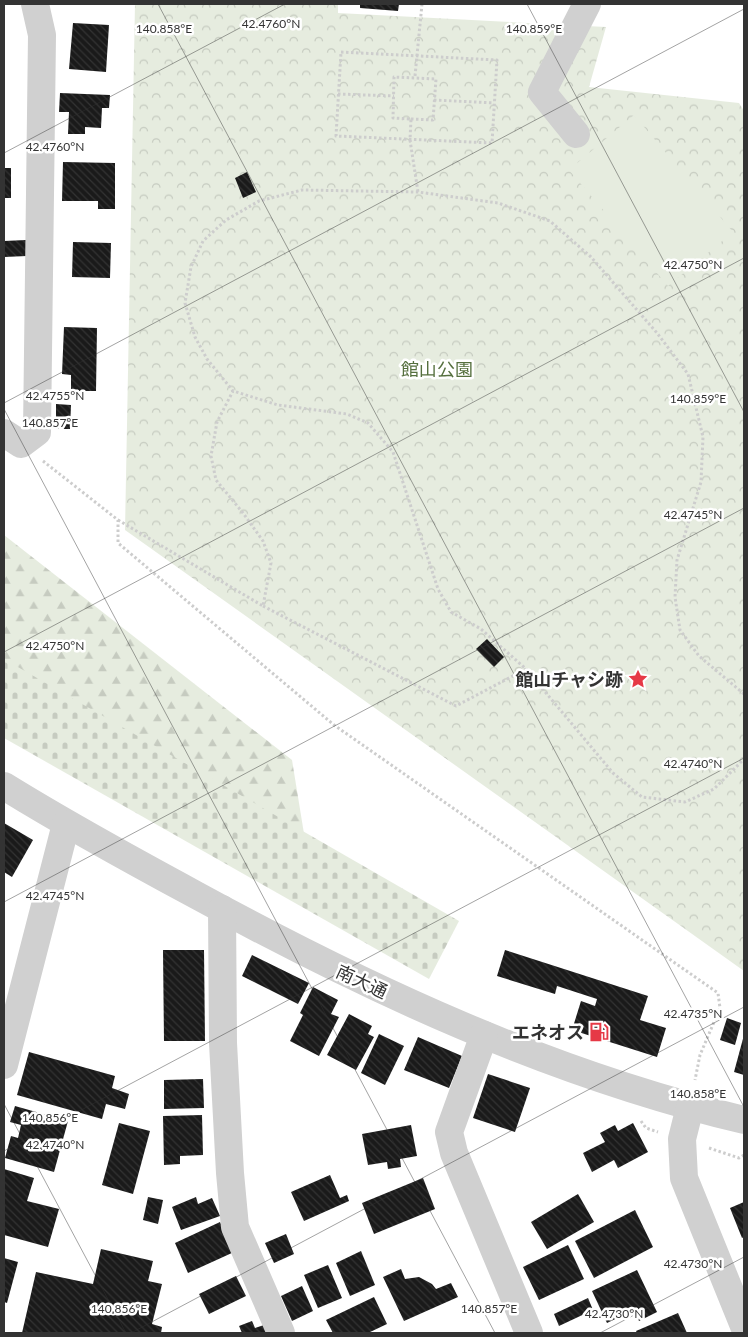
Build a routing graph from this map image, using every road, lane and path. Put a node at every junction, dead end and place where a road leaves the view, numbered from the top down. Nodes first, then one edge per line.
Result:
1 (35, 4) edge
2 (422, 4) edge
3 (587, 4) edge
4 (417, 56) junction
5 (415, 76) junction
6 (338, 94) junction
7 (394, 96) junction
8 (434, 100) junction
9 (494, 103) junction
10 (412, 119) junction
11 (576, 134) dead end
12 (410, 140) junction
13 (418, 192) junction
14 (233, 390) junction
15 (12, 438) edge
16 (118, 520) junction
17 (263, 606) junction
18 (526, 669) junction
19 (744, 694) edge
20 (744, 759) edge
21 (4, 786) edge
22 (66, 824) junction
23 (222, 909) junction
24 (484, 1035) junction
25 (4, 1065) edge
26 (692, 1094) junction
27 (744, 1120) edge
28 (744, 1326) edge
29 (281, 1333) edge
30 (529, 1333) edge

1 - 15 street
2 - 4 path
3 - 11 street
4 - 5 path
4 - 6 path
4 - 9 path
5 - 7 path
5 - 8 path
6 - 7 path
6 - 12 path
7 - 10 path
8 - 9 path
8 - 10 path
9 - 12 path
10 - 12 path
12 - 13 path
13 - 14 path
13 - 19 path
14 - 17 path
14 - 18 path
15 - 16 path
16 - 17 path
16 - 26 path
17 - 18 path
18 - 20 path
21 - 22 street, 南大通
22 - 23 street, 南大通
22 - 25 street
23 - 24 street, 南大通
23 - 29 street
24 - 26 street, 南大通
24 - 30 street
26 - 27 street, 南大通
26 - 28 street

